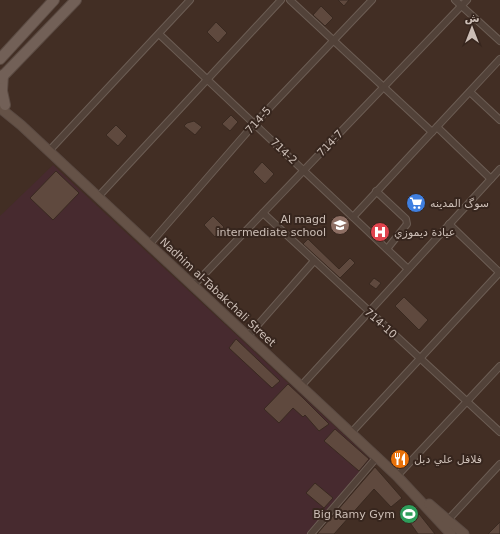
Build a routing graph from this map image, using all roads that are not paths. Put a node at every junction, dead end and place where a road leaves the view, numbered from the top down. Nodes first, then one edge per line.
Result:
1 (54, 0) edge
2 (76, 0) edge
3 (190, 0) edge
4 (281, 0) edge
5 (290, 0) edge
6 (372, 0) edge
7 (455, 0) edge
8 (467, 0) edge
9 (462, 6) junction
10 (158, 34) junction
11 (333, 39) junction
12 (500, 41) edge
13 (0, 59) edge
14 (500, 59) edge
15 (2, 77) edge
16 (207, 80) junction
17 (384, 87) junction
18 (470, 92) junction
19 (1, 106) edge
20 (500, 120) edge
21 (255, 122) junction
22 (434, 129) junction
23 (49, 151) junction
24 (500, 169) edge
25 (304, 170) junction
26 (491, 179) junction
27 (376, 192) junction
28 (98, 197) junction
29 (263, 213) junction
30 (353, 217) junction
31 (449, 224) junction
32 (149, 245) junction
33 (387, 248) junction
34 (314, 261) junction
35 (408, 269) junction
36 (500, 272) edge
37 (193, 286) junction
38 (369, 311) junction
39 (248, 336) junction
40 (420, 358) junction
41 (500, 366) edge
42 (300, 386) junction
43 (467, 401) junction
44 (500, 432) edge
45 (351, 433) junction
46 (376, 457) junction
47 (500, 464) edge
48 (398, 477) junction
49 (444, 522) junction
50 (312, 534) edge
51 (445, 534) edge
52 (451, 534) edge
53 (464, 534) edge

1 - 13 main road
2 - 15 main road
3 - 10 street
4 - 16 street
5 - 11 street
6 - 11 street, 714-5
7 - 9 street
8 - 9 street, 714-7
9 - 12 street
9 - 17 street, 714-7
10 - 16 street, 714-2
10 - 23 street
11 - 17 street
11 - 21 street, 714-5
14 - 18 street
15 - 19 main road
16 - 21 street, 714-2
16 - 28 street
17 - 22 street
17 - 25 street, 714-7
18 - 20 street
18 - 22 street
19 - 23 main road, Nadhim al-Tabakchali Street
21 - 25 street, 714-2
21 - 32 street, 714-5
22 - 26 street
22 - 27 street
23 - 28 main road, Nadhim al-Tabakchali Street
24 - 26 street
25 - 29 street, 714-7
25 - 30 street, 714-2
26 - 31 street
27 - 30 street
27 - 33 street
28 - 32 main road, Nadhim al-Tabakchali Street
29 - 34 street, 714-10
29 - 37 street, 714-7
30 - 33 street, 714-2
31 - 35 street
31 - 36 street
32 - 37 main road, Nadhim al-Tabakchali Street
33 - 35 street, 714-2
34 - 38 street, 714-10
34 - 39 street
35 - 38 street
36 - 40 street
37 - 39 main road, Nadhim al-Tabakchali Street
38 - 40 street, 714-10
38 - 42 street
39 - 42 main road, Nadhim al-Tabakchali Street
40 - 43 street, 714-10
40 - 45 street
41 - 43 street
42 - 45 main road, Nadhim al-Tabakchali Street
43 - 44 street, 714-10
43 - 48 street
45 - 46 main road, Nadhim al-Tabakchali Street
46 - 48 main road, Nadhim al-Tabakchali Street
46 - 50 street
47 - 49 street
48 - 49 main road, Nadhim al-Tabakchali Street
49 - 51 main road
49 - 52 main road, Nadhim al-Tabakchali Street
49 - 53 main road, Nadhim al-Tabakchali Street

